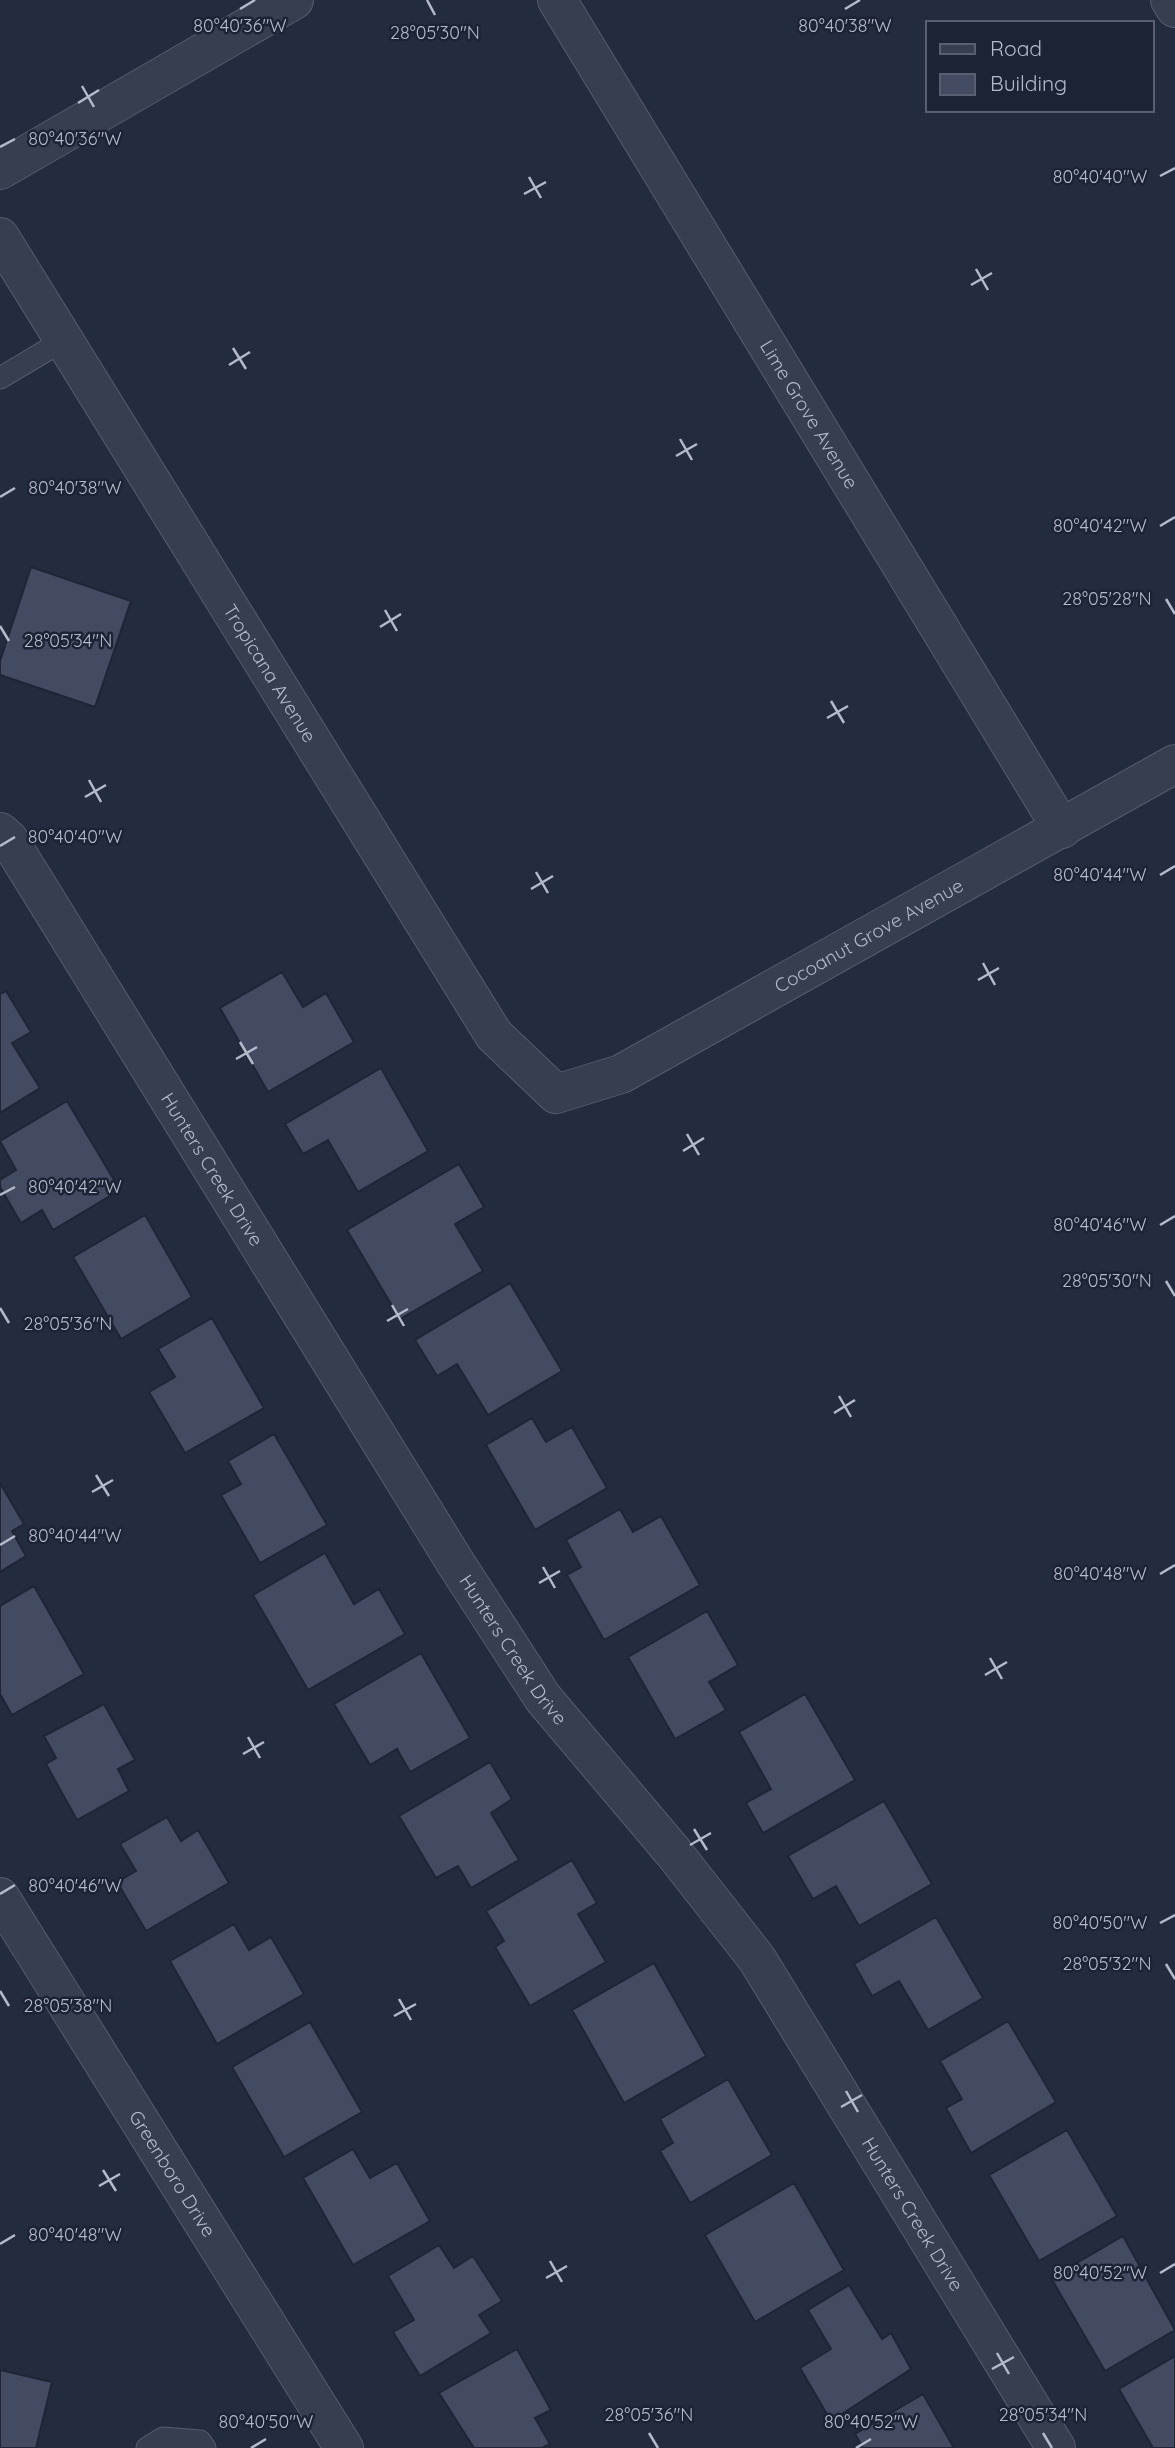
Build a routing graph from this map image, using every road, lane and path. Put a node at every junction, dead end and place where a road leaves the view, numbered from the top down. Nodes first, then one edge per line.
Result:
1 (294, 0) edge
2 (557, 0) edge
3 (1170, 0) edge
4 (1175, 8) edge
5 (0, 170) edge
6 (0, 237) edge
7 (64, 340) junction
8 (0, 378) edge
9 (1175, 764) edge
10 (1062, 829) junction
11 (0, 832) edge
12 (556, 1094) joint
13 (0, 1897) edge
14 (146, 2448) edge
15 (205, 2448) edge
16 (344, 2448) edge
17 (1056, 2448) edge

1 - 5 street
2 - 10 street, Lime Grove Avenue
3 - 4 street
6 - 7 street, Tropicana Avenue
7 - 8 lane
7 - 12 street, Tropicana Avenue
9 - 10 street, Cocoanut Grove Avenue
10 - 12 street, Cocoanut Grove Avenue
11 - 17 street, Hunters Creek Drive
13 - 16 street, Greenboro Drive
14 - 15 lane

